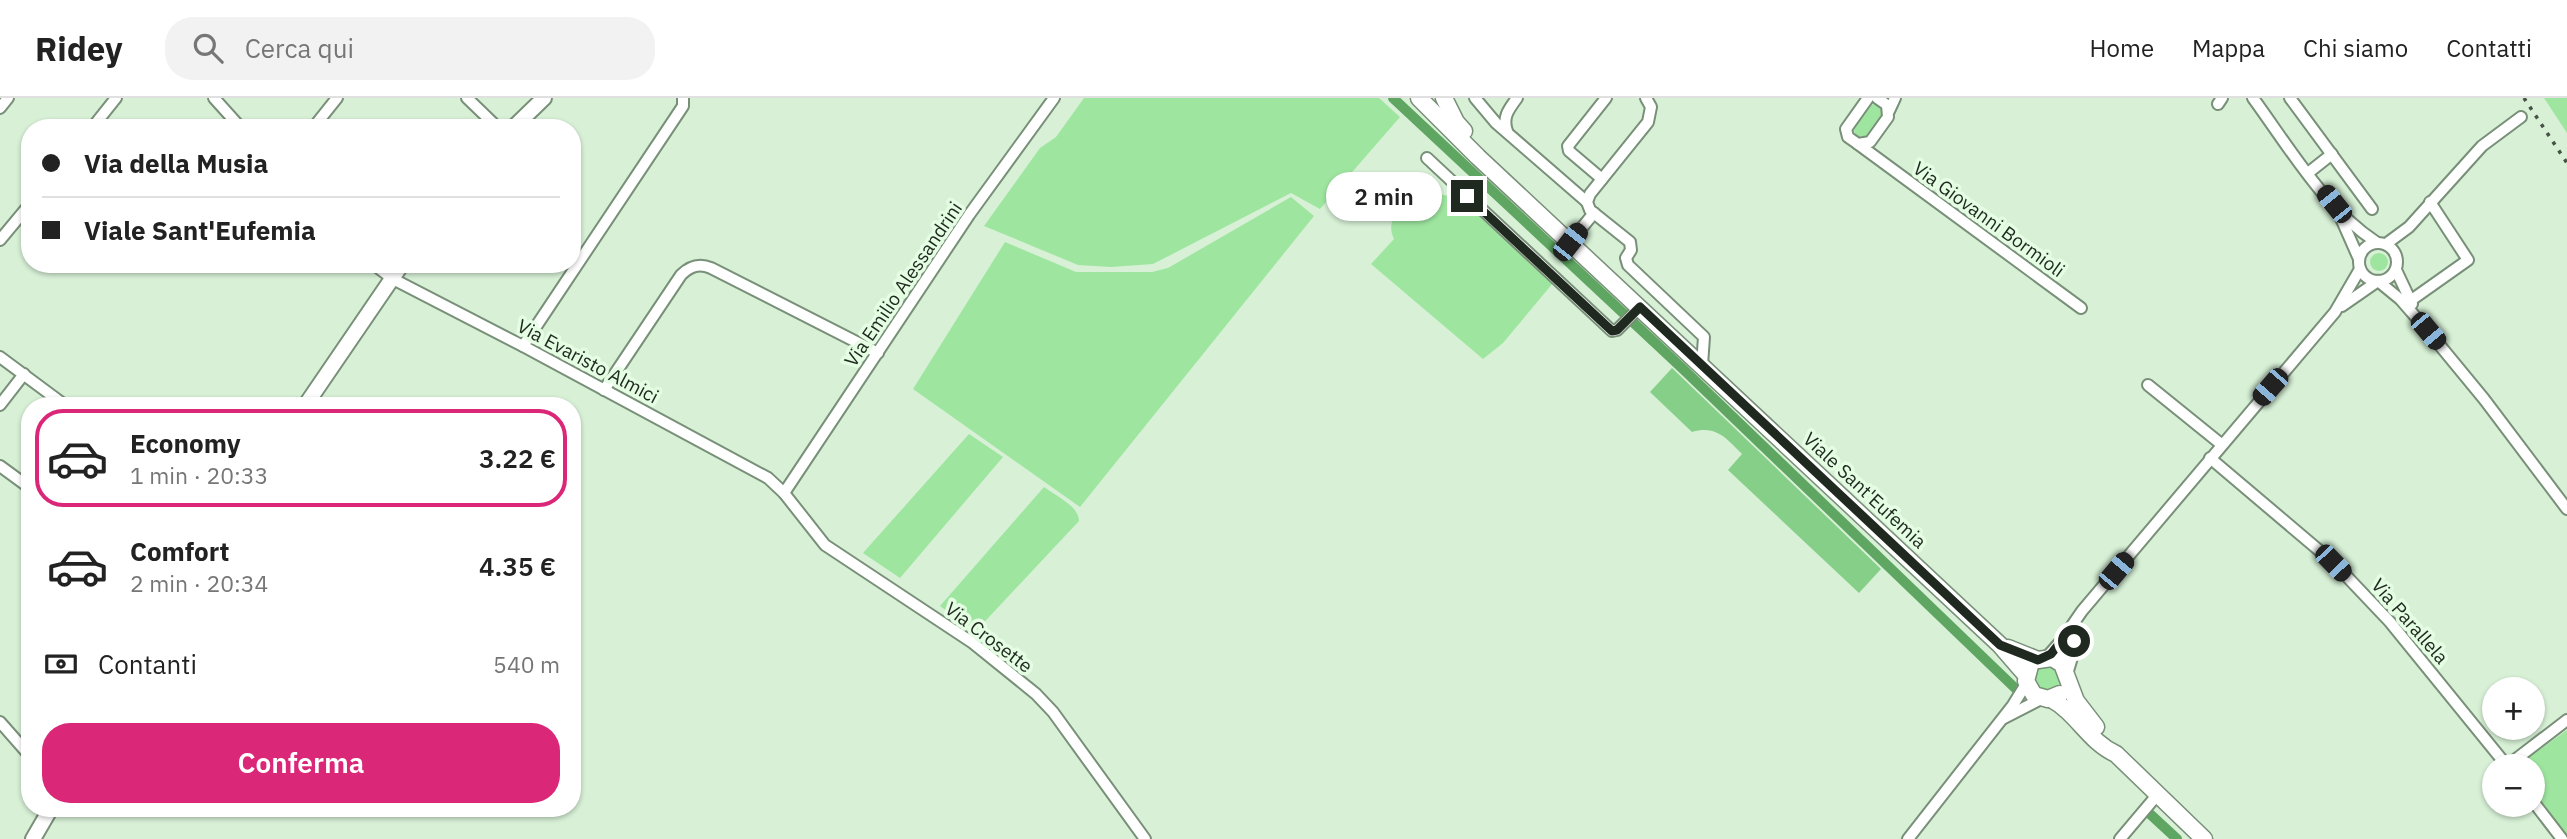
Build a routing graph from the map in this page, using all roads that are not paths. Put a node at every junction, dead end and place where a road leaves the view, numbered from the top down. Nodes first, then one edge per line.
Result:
1 (8, 98) edge
2 (116, 98) edge
3 (214, 98) edge
4 (337, 98) edge
5 (467, 98) edge
6 (485, 98) edge
7 (544, 98) edge
8 (683, 98) edge
9 (1054, 98) edge
10 (1444, 98) edge
11 (1475, 98) edge
12 (1517, 98) edge
13 (1606, 98) edge
14 (1646, 98) edge
15 (1868, 98) edge
16 (1877, 98) edge
17 (1895, 98) edge
18 (2253, 98) edge
19 (2290, 98) edge
20 (1426, 99) edge
21 (0, 108) edge
22 (479, 109) junction
23 (1487, 111) junction
24 (1889, 111) junction
25 (1506, 113) junction
26 (2521, 117) dead end
27 (99, 119) edge
28 (233, 119) edge
29 (320, 119) edge
30 (488, 119) edge
31 (522, 119) edge
32 (1507, 131) junction
33 (1864, 144) junction
34 (2332, 154) junction
35 (1427, 158) dead end
36 (2308, 173) junction
37 (1602, 179) junction
38 (1516, 191) junction
39 (1587, 202) junction
40 (2430, 202) junction
41 (2334, 204) junction
42 (2372, 209) dead end
43 (1594, 213) junction
44 (21, 215) edge
45 (2409, 226) junction
46 (0, 240) edge
47 (1570, 242) junction
48 (2381, 243) junction
49 (2396, 254) junction
50 (581, 259) edge
51 (2360, 264) junction
52 (2396, 270) junction
53 (385, 273) edge
54 (397, 273) edge
55 (572, 273) edge
56 (393, 279) junction
57 (2378, 281) junction
58 (2410, 301) junction
59 (2081, 308) dead end
60 (1636, 311) junction
61 (2335, 312) junction
62 (2428, 331) junction
63 (523, 346) junction
64 (878, 354) junction
65 (0, 357) edge
66 (1702, 365) junction
67 (24, 374) junction
68 (2148, 385) dead end
69 (604, 390) junction
70 (54, 397) edge
71 (311, 397) edge
72 (0, 405) edge
73 (2221, 444) junction
74 (2210, 458) junction
75 (0, 466) edge
76 (21, 481) edge
77 (784, 493) junction
78 (2567, 509) edge
79 (2071, 629) junction
80 (2000, 645) junction
81 (2042, 659) junction
82 (2067, 678) junction
83 (2026, 679) junction
84 (2046, 699) junction
85 (2567, 720) edge
86 (1999, 721) junction
87 (0, 722) edge
88 (21, 746) edge
89 (2116, 754) junction
90 (2497, 754) edge
91 (2523, 754) edge
92 (2158, 794) junction
93 (46, 817) edge
94 (2545, 817) edge
95 (33, 839) edge
96 (1145, 839) edge
97 (1908, 839) edge
98 (2120, 839) edge
99 (2204, 839) edge
100 (2561, 839) edge

1 - 21 street
2 - 27 street
3 - 28 street
4 - 29 street
5 - 22 street
6 - 22 street
7 - 31 street
8 - 50 street
9 - 64 street, Via Emilio Alessandrini
10 - 38 main road, Viale Sant'Eufemia
11 - 23 street
12 - 25 street
13 - 37 street
14 - 37 street
15 - 33 street, Via Giovanni Bormioli
16 - 24 street
17 - 24 street
18 - 36 street
19 - 34 street
20 - 38 main road, Viale Sant'Eufemia
22 - 30 street
23 - 25 street
23 - 32 street
24 - 33 street
25 - 32 street
26 - 40 street
32 - 39 street
33 - 59 street, Via Giovanni Bormioli
34 - 36 street
34 - 42 street
35 - 60 street
36 - 41 street
37 - 39 street
38 - 47 main road, Viale Sant'Eufemia
39 - 43 street
40 - 45 street
40 - 58 street
41 - 48 street
41 - 51 street
43 - 47 street
43 - 66 street
44 - 46 street
45 - 48 street
45 - 49 street
47 - 60 main road, Viale Sant'Eufemia
48 - 49 street
48 - 51 street
49 - 52 street
51 - 57 street
51 - 61 street
52 - 57 street
52 - 58 street
53 - 56 street, Via Evaristo Almici
54 - 56 street
55 - 63 street
56 - 63 street, Via Evaristo Almici
56 - 71 street
57 - 61 street
57 - 62 street
58 - 62 street
60 - 66 main road, Viale Sant'Eufemia
61 - 73 street
62 - 78 street
63 - 69 street, Via Evaristo Almici
64 - 69 street
64 - 77 street, Via Emilio Alessandrini
65 - 67 street
66 - 80 main road, Viale Sant'Eufemia
67 - 70 street
67 - 72 street
68 - 73 street
69 - 77 street, Via Evaristo Almici
73 - 74 street
74 - 79 street
74 - 90 street, Via Parallela
75 - 76 street
77 - 96 street, Via Crosette
79 - 81 street
79 - 82 street
80 - 81 main road, Viale Sant'Eufemia
80 - 83 main road, Viale Sant'Eufemia
81 - 82 main road, Viale Sant'Eufemia
81 - 83 main road
82 - 84 main road
82 - 89 main road, Viale Sant'Eufemia
83 - 84 main road, Viale Sant'Eufemia
83 - 86 street
84 - 86 street
84 - 89 main road, Viale Sant'Eufemia
85 - 91 street
86 - 97 street
87 - 88 street
89 - 92 main road, Viale Sant'Eufemia
92 - 98 street
92 - 99 main road, Viale Sant'Eufemia
93 - 95 street
94 - 100 street

